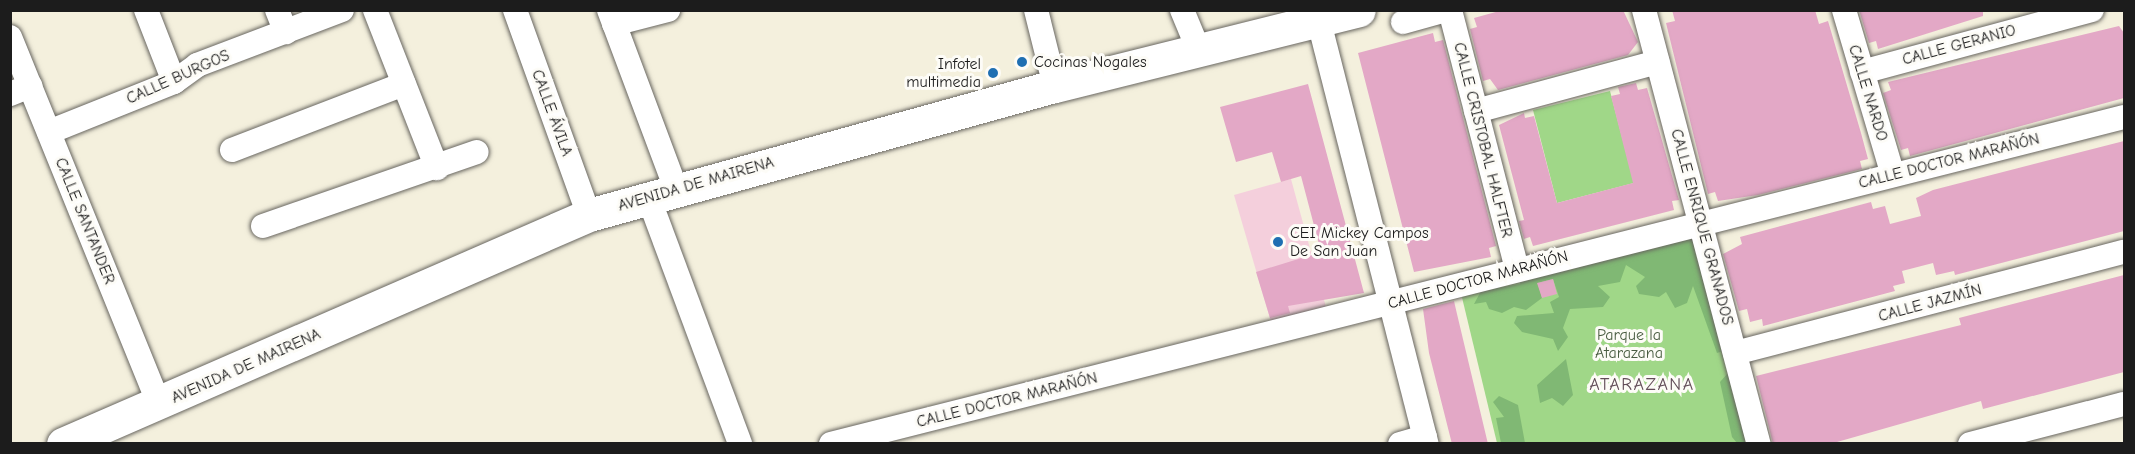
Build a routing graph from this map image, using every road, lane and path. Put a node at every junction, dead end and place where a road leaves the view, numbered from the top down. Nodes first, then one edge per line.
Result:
1 (146, 10) edge
2 (342, 10) edge
3 (375, 10) edge
4 (515, 10) edge
5 (668, 10) edge
6 (1036, 10) edge
7 (1359, 10) edge
8 (1448, 10) edge
9 (1644, 10) edge
10 (1844, 10) edge
11 (2092, 10) edge
12 (1182, 11) edge
13 (1318, 15) edge
14 (611, 17) edge
15 (281, 21) edge
16 (1403, 22) dead end
17 (10, 37) edge
18 (1199, 51) junction
19 (1658, 62) junction
20 (1862, 72) junction
21 (174, 82) junction
22 (404, 84) junction
23 (1054, 86) junction
24 (20, 90) edge
25 (1476, 111) junction
26 (2124, 117) edge
27 (49, 132) junction
28 (232, 150) dead end
29 (477, 152) dead end
30 (437, 168) junction
31 (1893, 175) junction
32 (662, 193) junction
33 (589, 215) junction
34 (1700, 223) junction
35 (263, 226) dead end
36 (2124, 252) edge
37 (1517, 269) junction
38 (1393, 303) junction
39 (1735, 353) junction
40 (2124, 404) edge
41 (159, 405) junction
42 (2031, 436) edge
43 (1426, 440) edge
44 (63, 444) edge
45 (740, 444) edge
46 (831, 444) edge
47 (1400, 444) edge
48 (1759, 444) edge
49 (1970, 444) edge

1 - 21 street
2 - 15 street, CALLE BURGOS
3 - 22 street
4 - 33 street, CALLE ÁVILA
5 - 14 street
6 - 23 street
7 - 13 street, AVENIDA DE MAIRENA
8 - 16 street
8 - 25 street, CALLE CRISTOBAL HALFTER
9 - 19 street, CALLE ENRIQUE GRANADOS
10 - 20 street, CALLE NARDO
11 - 20 street, CALLE GERANIO
12 - 18 street
13 - 18 street, AVENIDA DE MAIRENA
13 - 38 street
14 - 32 street
15 - 21 street, CALLE BURGOS
17 - 24 street, CALLE SANTANDER
18 - 23 street, AVENIDA DE MAIRENA
19 - 25 street
19 - 34 street, CALLE ENRIQUE GRANADOS
20 - 31 street, CALLE NARDO
21 - 27 street, CALLE BURGOS
22 - 28 street
22 - 30 street
23 - 32 street, AVENIDA DE MAIRENA
24 - 27 street, CALLE SANTANDER
25 - 37 street, CALLE CRISTOBAL HALFTER
26 - 31 street, CALLE DOCTOR MARAÑÓN
27 - 41 street, CALLE SANTANDER
29 - 30 street
30 - 35 street
31 - 34 street, CALLE DOCTOR MARAÑÓN
32 - 33 street, AVENIDA DE MAIRENA
32 - 45 street
33 - 41 street, AVENIDA DE MAIRENA
34 - 37 street, CALLE DOCTOR MARAÑÓN
34 - 39 street, CALLE ENRIQUE GRANADOS
36 - 39 street, CALLE JAZMÍN
37 - 38 street, CALLE DOCTOR MARAÑÓN
38 - 43 street
38 - 46 street, CALLE DOCTOR MARAÑÓN
39 - 48 street, CALLE ENRIQUE GRANADOS
40 - 42 street
41 - 44 street, AVENIDA DE MAIRENA
42 - 49 street
43 - 47 street

